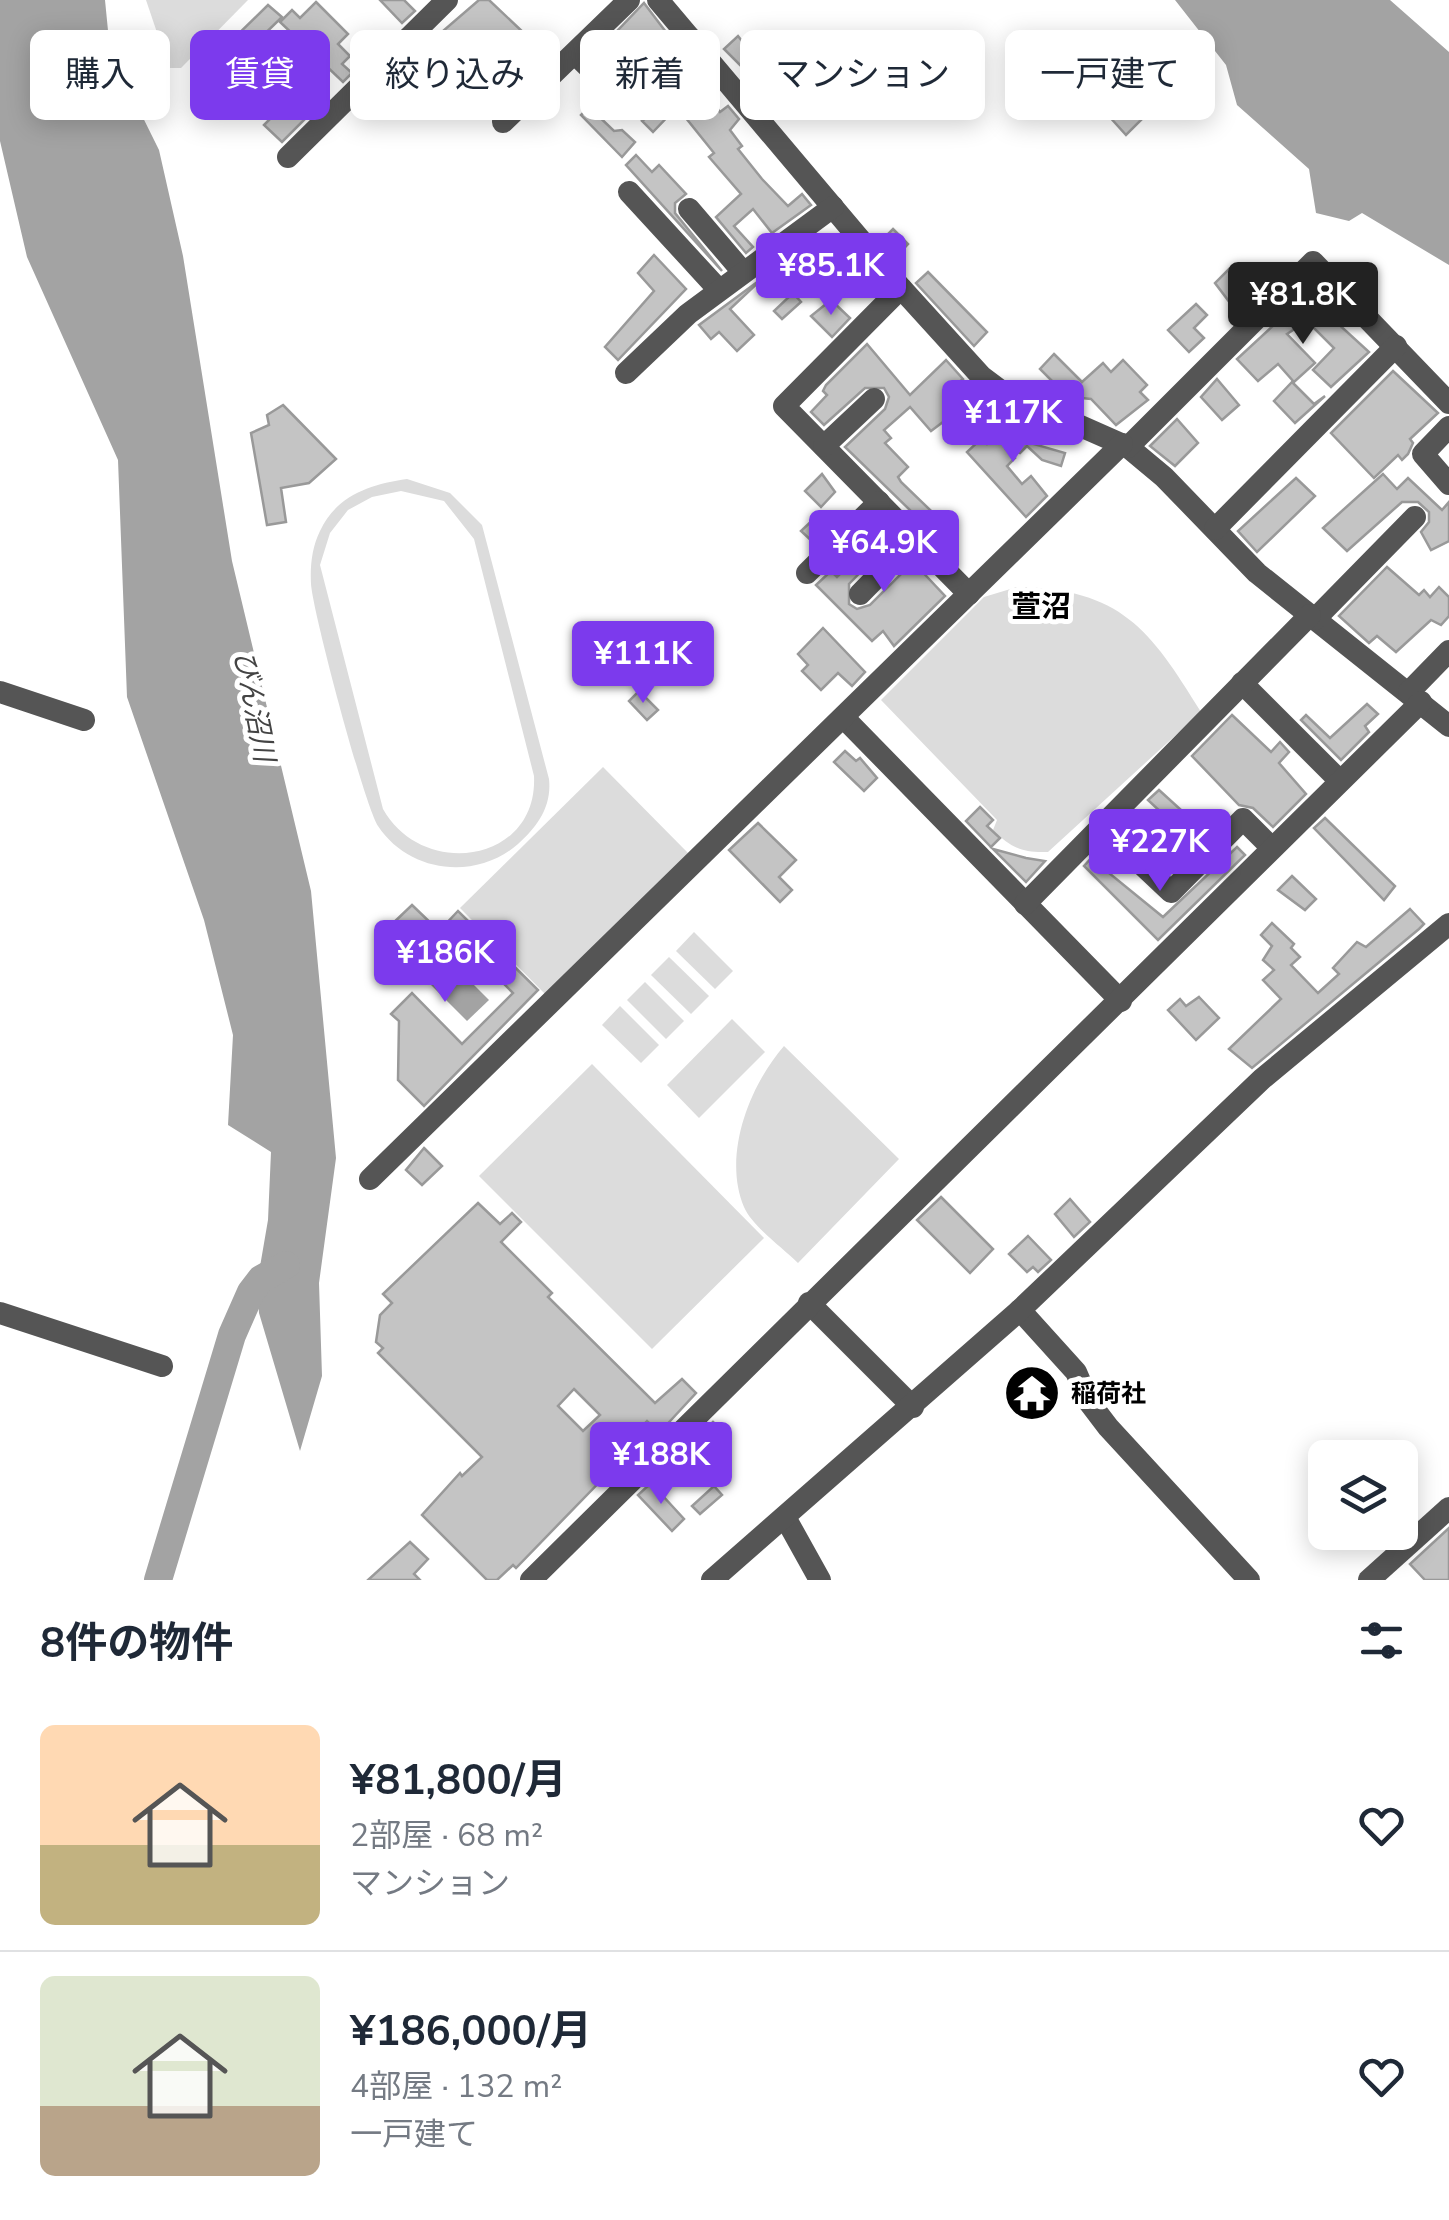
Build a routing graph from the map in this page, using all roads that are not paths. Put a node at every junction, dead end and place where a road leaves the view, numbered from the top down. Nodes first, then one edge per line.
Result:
1 (629, 0) edge
2 (658, 0) edge
3 (438, 3) edge
4 (683, 30) edge
5 (575, 54) junction
6 (580, 59) edge
7 (720, 73) edge
8 (502, 122) dead end
9 (288, 157) dead end
10 (629, 192) dead end
11 (833, 207) junction
12 (689, 210) dead end
13 (743, 272) junction
14 (901, 288) junction
15 (719, 290) junction
16 (1396, 346) junction
17 (626, 373) dead end
18 (874, 399) dead end
19 (1449, 403) edge
20 (1449, 427) edge
21 (1122, 444) junction
22 (824, 446) junction
23 (1449, 484) edge
24 (880, 502) junction
25 (1415, 518) dead end
26 (1215, 530) junction
27 (915, 538) junction
28 (807, 572) dead end
29 (860, 594) dead end
30 (968, 594) junction
31 (1312, 617) junction
32 (1449, 651) edge
33 (1242, 683) junction
34 (0, 692) edge
35 (1433, 709) edge
36 (844, 718) junction
37 (84, 720) dead end
38 (1340, 781) junction
39 (1101, 826) junction
40 (1271, 847) junction
41 (1025, 904) junction
42 (1449, 924) edge
43 (1121, 1000) junction
44 (370, 1179) dead end
45 (809, 1303) junction
46 (1020, 1310) junction
47 (0, 1313) edge
48 (162, 1366) dead end
49 (913, 1407) junction
50 (1449, 1508) edge
51 (786, 1519) junction
52 (530, 1580) edge
53 (712, 1580) edge
54 (820, 1580) edge
55 (1250, 1580) edge
56 (1369, 1580) edge

1 - 5 street
2 - 4 street
3 - 9 street
5 - 6 street
5 - 8 street
7 - 11 street
10 - 15 street
11 - 13 street
11 - 14 street
12 - 13 street
13 - 15 street
14 - 21 street
14 - 22 street
15 - 17 street
16 - 19 street
16 - 21 street
16 - 26 street
18 - 22 street
20 - 23 street
21 - 26 street
21 - 30 street
22 - 24 street
24 - 27 street
24 - 28 street
25 - 31 street
26 - 31 street
27 - 29 street
27 - 30 street
30 - 36 street
31 - 33 street
31 - 35 street
32 - 35 street
33 - 38 street
33 - 39 street
34 - 37 street
35 - 38 street
36 - 41 street
36 - 44 street
38 - 40 street
39 - 40 street
39 - 41 street
40 - 43 street
41 - 43 street
42 - 46 street
43 - 45 street
45 - 49 street
45 - 52 street
46 - 49 street
46 - 55 street
47 - 48 street
49 - 51 street
50 - 56 street
51 - 53 street
51 - 54 street

